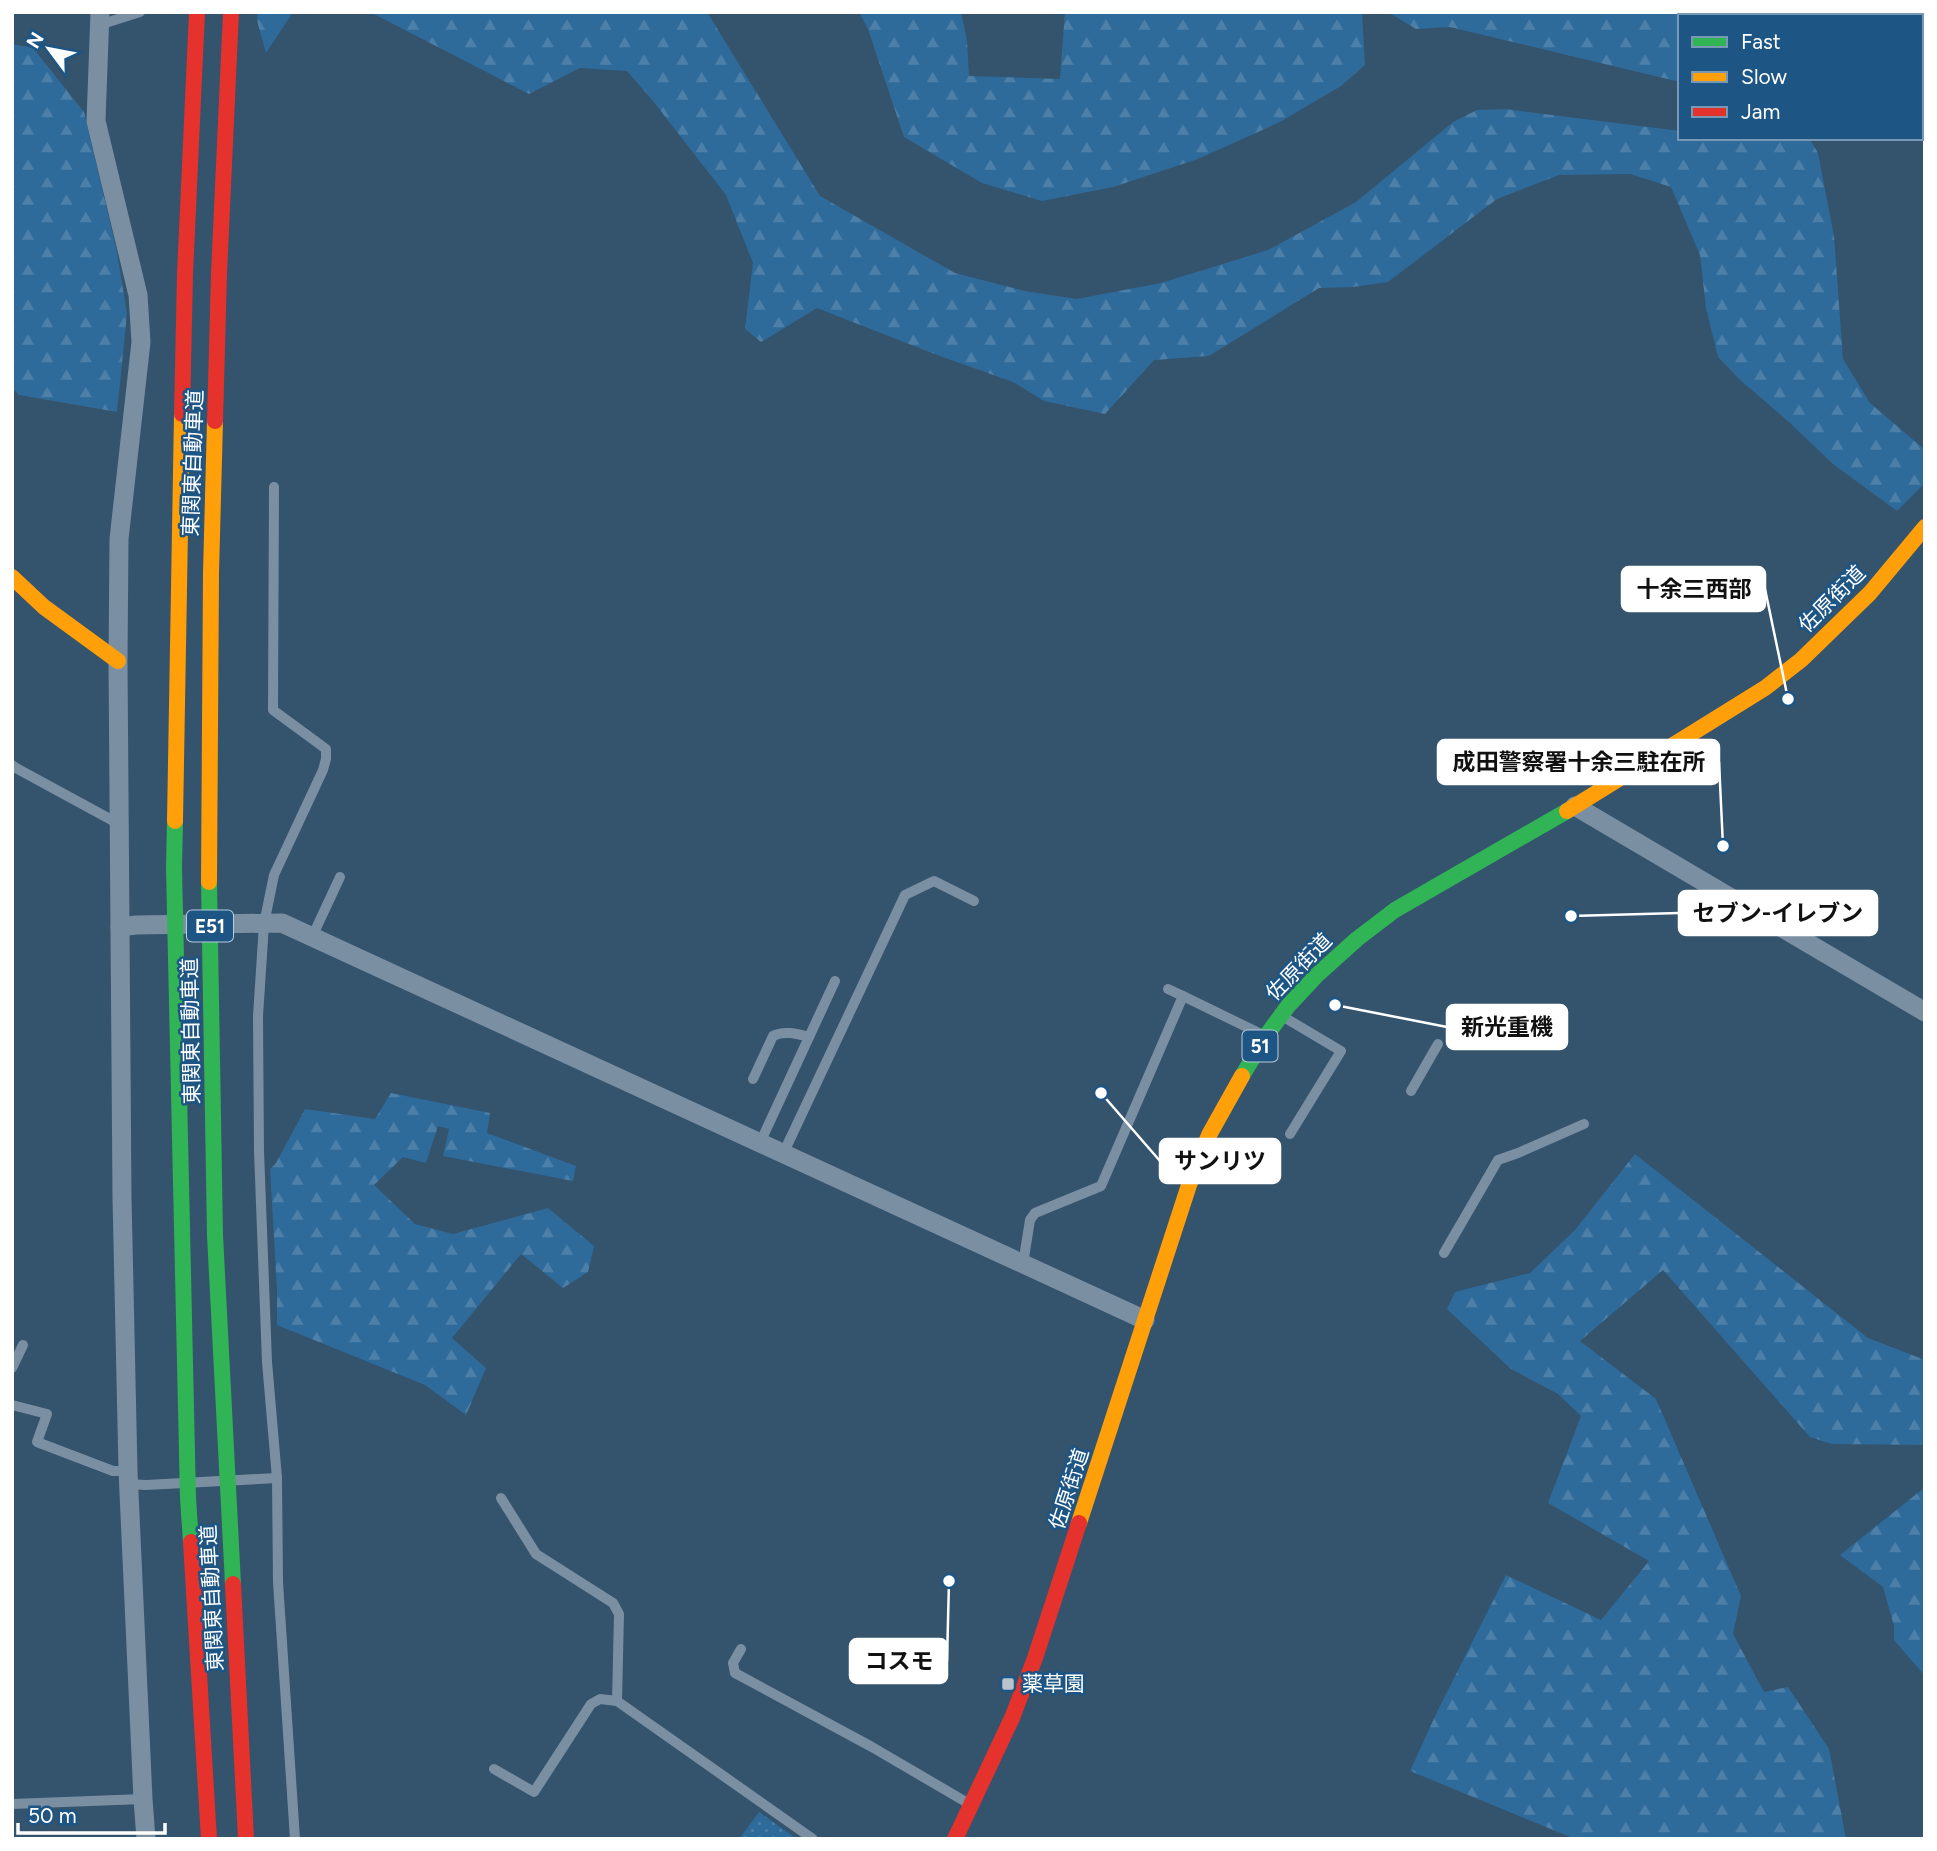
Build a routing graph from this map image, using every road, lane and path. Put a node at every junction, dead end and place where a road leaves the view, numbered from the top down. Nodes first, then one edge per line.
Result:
1 (140, 12) edge
2 (197, 12) edge
3 (231, 12) edge
4 (99, 19) edge
5 (274, 487) dead end
6 (1925, 527) edge
7 (12, 577) edge
8 (118, 661) junction
9 (12, 765) edge
10 (1575, 806) junction
11 (119, 824) junction
12 (340, 877) dead end
13 (974, 901) dead end
14 (258, 924) junction
15 (128, 926) junction
16 (312, 937) junction
17 (835, 981) dead end
18 (1168, 989) dead end
19 (1183, 996) junction
20 (1925, 1012) edge
21 (1281, 1015) junction
22 (1266, 1036) junction
23 (809, 1037) junction
24 (1438, 1044) dead end
25 (753, 1079) dead end
26 (1411, 1091) dead end
27 (1584, 1124) dead end
28 (1290, 1135) dead end
29 (761, 1143) junction
30 (783, 1154) junction
31 (1444, 1253) dead end
32 (1023, 1264) junction
33 (1145, 1320) junction
34 (23, 1345) dead end
35 (12, 1368) edge
36 (12, 1405) edge
37 (277, 1478) junction
38 (134, 1480) junction
39 (501, 1498) dead end
40 (740, 1649) dead end
41 (617, 1701) junction
42 (494, 1769) dead end
43 (143, 1799) junction
44 (12, 1804) edge
45 (972, 1806) junction
46 (146, 1839) edge
47 (209, 1839) edge
48 (246, 1839) edge
49 (295, 1839) edge
50 (813, 1839) edge
51 (955, 1839) edge

1 - 4 lane
2 - 47 main road, 東関東自動車道 / E51
3 - 48 main road, 東関東自動車道 / E51
4 - 8 street
5 - 14 lane
6 - 10 main road, 佐原街道 / 51
7 - 8 main road
8 - 11 street
9 - 11 lane
10 - 20 street
10 - 21 main road, 佐原街道 / 51
11 - 15 street
12 - 16 lane
13 - 30 lane
14 - 15 street
14 - 16 street
14 - 37 lane
15 - 38 street
16 - 29 street
17 - 23 lane
18 - 19 lane
19 - 22 lane
19 - 32 lane
21 - 22 main road, 佐原街道 / 51
21 - 28 lane
22 - 33 main road, 佐原街道 / 51
23 - 25 lane
23 - 29 lane
24 - 26 lane
27 - 31 lane
29 - 30 street
30 - 32 street
32 - 33 street
33 - 45 main road, 佐原街道 / 51
34 - 35 lane
36 - 38 lane
37 - 38 lane
37 - 49 lane
38 - 43 street
39 - 41 lane
40 - 45 lane
41 - 42 lane
41 - 50 lane
43 - 44 lane
43 - 46 street
45 - 51 main road, 佐原街道 / 51

